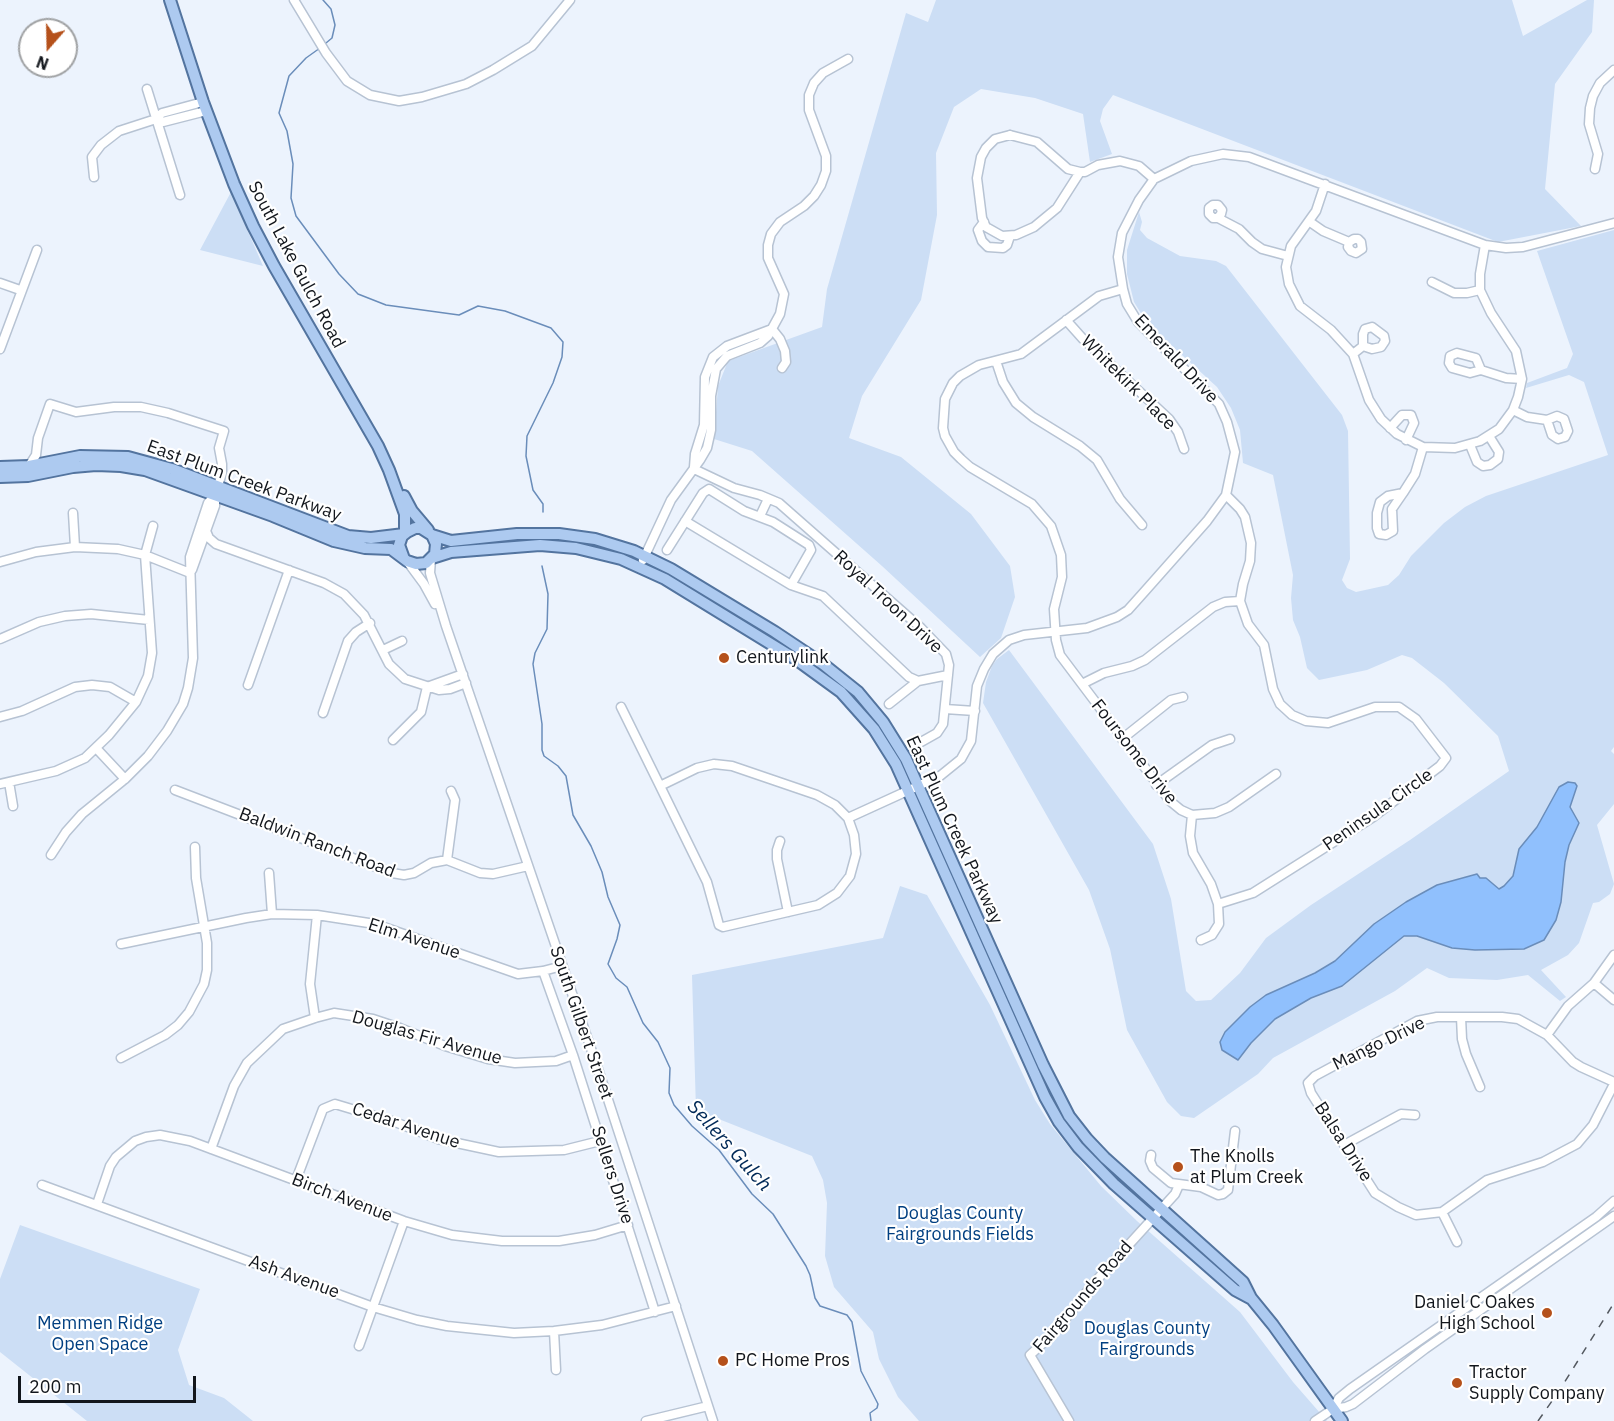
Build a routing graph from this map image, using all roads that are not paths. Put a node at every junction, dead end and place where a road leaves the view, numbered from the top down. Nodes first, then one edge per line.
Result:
1 (170, 0) edge
2 (294, 0) edge
3 (570, 0) edge
4 (848, 59) dead end
5 (1614, 70) edge
6 (147, 89) dead end
7 (205, 106) junction
8 (156, 119) junction
9 (1595, 169) dead end
10 (1080, 172) junction
11 (94, 177) dead end
12 (1154, 179) junction
13 (1325, 184) junction
14 (180, 195) dead end
15 (1218, 218) dead end
16 (984, 222) junction
17 (1310, 222) junction
18 (1614, 223) edge
19 (1010, 236) junction
20 (1349, 242) dead end
21 (1485, 245) junction
22 (36, 250) dead end
23 (1288, 256) junction
24 (1432, 282) dead end
25 (0, 283) edge
26 (1122, 289) junction
27 (20, 290) junction
28 (1480, 290) junction
29 (1066, 320) junction
30 (772, 329) junction
31 (1363, 346) dead end
32 (0, 349) edge
33 (1353, 354) junction
34 (996, 361) junction
35 (782, 368) dead end
36 (1481, 370) dead end
37 (1522, 379) junction
38 (1513, 410) junction
39 (1547, 420) dead end
40 (1389, 428) junction
41 (1489, 436) junction
42 (1406, 440) junction
43 (1470, 445) junction
44 (37, 447) junction
45 (1423, 447) junction
46 (1184, 449) dead end
47 (43, 463) junction
48 (0, 467) edge
49 (694, 468) junction
50 (389, 470) junction
51 (28, 471) junction
52 (0, 477) edge
53 (216, 490) junction
54 (1403, 493) junction
55 (1226, 495) junction
56 (768, 499) junction
57 (73, 513) dead end
58 (273, 516) junction
59 (760, 516) junction
60 (685, 520) junction
61 (1142, 525) dead end
62 (153, 526) dead end
63 (324, 527) junction
64 (206, 531) junction
65 (405, 533) junction
66 (431, 534) junction
67 (75, 548) junction
68 (667, 550) dead end
69 (145, 555) junction
70 (405, 559) junction
71 (432, 559) junction
72 (0, 561) edge
73 (643, 561) junction
74 (289, 570) junction
75 (190, 573) junction
76 (791, 585) junction
77 (1240, 601) junction
78 (149, 620) junction
79 (370, 624) junction
80 (446, 626) junction
81 (1055, 631) junction
82 (0, 639) edge
83 (402, 641) dead end
84 (382, 650) junction
85 (463, 674) junction
86 (948, 675) junction
87 (918, 681) junction
88 (466, 683) junction
89 (1082, 684) junction
90 (248, 685) dead end
91 (427, 687) junction
92 (1183, 697) dead end
93 (136, 702) junction
94 (889, 704) dead end
95 (621, 707) dead end
96 (945, 708) junction
97 (975, 711) junction
98 (323, 713) dead end
99 (0, 717) edge
100 (1122, 739) junction
101 (1230, 739) dead end
102 (393, 740) dead end
103 (921, 742) dead end
104 (96, 748) junction
105 (1276, 774) dead end
106 (125, 779) junction
107 (4, 783) edge
108 (1156, 785) junction
109 (660, 786) junction
110 (914, 789) junction
111 (175, 790) dead end
112 (452, 791) dead end
113 (13, 806) dead end
114 (1192, 815) junction
115 (848, 818) junction
116 (780, 841) dead end
117 (195, 846) dead end
118 (51, 855) dead end
119 (447, 860) junction
120 (528, 866) junction
121 (268, 873) dead end
122 (1218, 904) junction
123 (788, 912) junction
124 (272, 914) junction
125 (317, 915) junction
126 (204, 927) junction
127 (1201, 940) dead end
128 (121, 944) dead end
129 (1614, 955) edge
130 (562, 966) junction
131 (543, 971) junction
132 (1594, 983) junction
133 (1614, 999) edge
134 (1461, 1017) junction
135 (315, 1018) junction
136 (1547, 1035) junction
137 (573, 1055) junction
138 (120, 1058) dead end
139 (1308, 1083) joint
140 (1614, 1083) edge
141 (1480, 1087) dead end
142 (1414, 1115) dead end
143 (1235, 1131) dead end
144 (600, 1141) junction
145 (1344, 1145) junction
146 (211, 1149) junction
147 (1152, 1155) dead end
148 (296, 1180) junction
149 (42, 1185) dead end
150 (1179, 1185) junction
151 (1614, 1201) edge
152 (96, 1204) junction
153 (1161, 1209) junction
154 (1442, 1212) junction
155 (1614, 1216) edge
156 (1153, 1218) junction
157 (404, 1221) junction
158 (628, 1225) junction
159 (1457, 1242) dead end
160 (1251, 1298) junction
161 (676, 1306) junction
162 (373, 1307) junction
163 (655, 1312) junction
164 (554, 1331) junction
165 (359, 1346) dead end
166 (556, 1370) dead end
167 (708, 1406) junction
168 (1333, 1409) junction
169 (646, 1421) edge
170 (713, 1421) edge
171 (1069, 1421) edge
172 (1316, 1421) edge
173 (1342, 1421) edge

1 - 7 main road, South Lake Gulch Road
2 - 3 street
4 - 30 street
5 - 9 street
6 - 8 street
7 - 8 street
7 - 50 main road, South Lake Gulch Road
8 - 11 street
8 - 14 street
10 - 12 street
10 - 16 street
10 - 19 street
12 - 13 street, Emerald Drive
12 - 26 street, Emerald Drive
13 - 17 street
13 - 21 street, Emerald Drive
15 - 23 street
16 - 19 street
16 - 19 street
17 - 20 street
17 - 23 street
18 - 21 street, Emerald Drive
21 - 28 street
22 - 27 street
23 - 33 street
24 - 28 street
25 - 27 street
26 - 29 street, Foursome Drive
26 - 55 street, Emerald Drive
27 - 32 street
28 - 37 street
29 - 34 street, Foursome Drive
29 - 46 street, Whitekirk Place
30 - 35 street
30 - 49 street
31 - 33 street
33 - 40 street
34 - 61 street
34 - 81 street, Foursome Drive
36 - 37 street
37 - 38 street
38 - 39 street
38 - 41 street
40 - 42 street
40 - 42 street
41 - 43 street
41 - 43 street
42 - 45 street
43 - 45 street
44 - 47 street
44 - 51 street
44 - 53 street
45 - 54 street
47 - 51 main road, East Plum Creek Parkway
47 - 53 main road, East Plum Creek Parkway
48 - 51 main road, East Plum Creek Parkway
49 - 56 street, Royal Troon Drive
49 - 73 street
50 - 65 main road, South Lake Gulch Road
50 - 66 main road, South Lake Gulch Road
51 - 52 main road, East Plum Creek Parkway
51 - 53 main road, East Plum Creek Parkway
53 - 58 main road, East Plum Creek Parkway
53 - 63 main road, East Plum Creek Parkway
53 - 64 street
53 - 75 street
54 - 54 street
55 - 77 street
55 - 81 street, Emerald Drive
56 - 59 street
56 - 86 street, Royal Troon Drive
57 - 67 street
58 - 63 main road
58 - 70 main road, East Plum Creek Parkway
59 - 60 street
59 - 76 street
60 - 68 street
60 - 76 street
62 - 69 street
63 - 65 main road, East Plum Creek Parkway
64 - 74 street
64 - 75 street
65 - 66 main road
65 - 70 main road
66 - 71 main road
66 - 73 main road, East Plum Creek Parkway
67 - 69 street
67 - 72 street
69 - 75 street
69 - 78 street
70 - 71 main road
70 - 80 street, South Gilbert Street
71 - 73 main road, East Plum Creek Parkway
71 - 80 street, South Gilbert Street
73 - 110 main road, East Plum Creek Parkway
74 - 79 street
74 - 90 street
75 - 106 street
76 - 87 street
77 - 89 street
77 - 122 street, Peninsula Circle
78 - 82 street
78 - 93 street
79 - 84 street
79 - 98 street
80 - 85 street, South Gilbert Street
81 - 89 street, Foursome Drive
81 - 97 street, Emerald Drive
83 - 84 street
84 - 91 street
85 - 88 street, South Gilbert Street
85 - 91 street
86 - 87 street
86 - 96 street, Royal Troon Drive
87 - 94 street
88 - 91 street
88 - 120 street, South Gilbert Street
89 - 100 street, Foursome Drive
91 - 102 street
92 - 100 street
93 - 99 street
93 - 104 street
95 - 109 street
96 - 97 street
96 - 103 street, Royal Troon Drive
97 - 110 street, Emerald Drive
100 - 108 street, Foursome Drive
101 - 108 street
104 - 106 street
104 - 107 street
105 - 114 street, Foursome Drive
106 - 118 street
107 - 113 street
108 - 114 street, Foursome Drive
109 - 115 street
109 - 123 street
110 - 115 street, Emerald Drive
110 - 153 main road, East Plum Creek Parkway
110 - 156 main road, East Plum Creek Parkway
111 - 119 street, Baldwin Ranch Road
112 - 119 street
114 - 122 street
115 - 123 street
116 - 123 street
117 - 126 street
119 - 120 street
120 - 130 street, South Gilbert Street
121 - 124 street
122 - 127 street
124 - 125 street, Elm Avenue
124 - 126 street, Elm Avenue
125 - 131 street, Elm Avenue
125 - 135 street
126 - 128 street, Elm Avenue
126 - 138 street
129 - 132 street
130 - 131 street, Elm Avenue
130 - 161 street, South Gilbert Street
131 - 137 street, Sellers Drive
132 - 133 street
132 - 136 street
134 - 136 street, Mango Drive
134 - 139 street, Mango Drive
134 - 141 street
135 - 137 street, Douglas Fir Avenue
135 - 146 street, Douglas Fir Avenue
136 - 140 street, Mango Drive
137 - 144 street, Sellers Drive
139 - 145 street, Balsa Drive
140 - 154 street
142 - 145 street
143 - 150 street
144 - 148 street, Cedar Avenue
144 - 158 street, Sellers Drive
145 - 154 street, Balsa Drive
146 - 148 street, Birch Avenue
146 - 152 street, Birch Avenue
147 - 150 street
148 - 157 street, Birch Avenue
149 - 152 street, Ash Avenue
150 - 153 street, Fairgrounds Road
151 - 168 street
152 - 162 street, Ash Avenue
153 - 156 street, Fairgrounds Road
153 - 160 main road, East Plum Creek Parkway
154 - 159 street
155 - 168 street
156 - 160 main road, East Plum Creek Parkway
156 - 171 street, Fairgrounds Road
157 - 158 street, Birch Avenue
157 - 162 street
158 - 163 street, Sellers Drive
160 - 168 main road, East Plum Creek Parkway
161 - 163 street, Ash Avenue
161 - 167 street, South Gilbert Street
162 - 164 street, Ash Avenue
162 - 165 street
163 - 164 street, Ash Avenue
164 - 166 street
167 - 169 street
167 - 170 street, South Gilbert Street
168 - 172 street
168 - 173 main road, East Plum Creek Parkway

